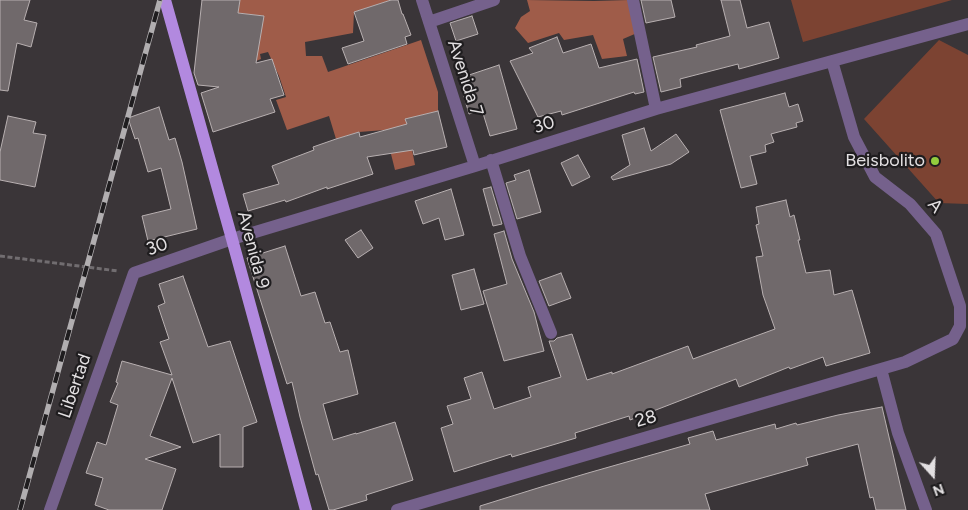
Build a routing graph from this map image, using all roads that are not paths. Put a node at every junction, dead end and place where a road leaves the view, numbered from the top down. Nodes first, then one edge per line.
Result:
1 (165, 0) edge
2 (422, 0) edge
3 (494, 0) edge
4 (633, 0) edge
5 (429, 22) junction
6 (968, 24) edge
7 (832, 61) junction
8 (656, 109) junction
9 (490, 160) junction
10 (475, 166) junction
11 (232, 240) junction
12 (134, 273) joint
13 (551, 333) dead end
14 (905, 362) joint
15 (881, 369) junction
16 (50, 510) edge
17 (306, 510) edge
18 (397, 510) edge
19 (926, 510) edge

1 - 11 main road, Avenida 9
2 - 5 street, Avenida 7
3 - 5 street
4 - 8 street
5 - 10 street, Avenida 7
6 - 7 street, 30
7 - 8 street, 30
7 - 14 street, A
8 - 9 street, 30
9 - 10 street, 30
9 - 13 street
10 - 11 street, 30
11 - 12 street, 30
11 - 17 main road, Avenida 9
12 - 16 street, Libertad
14 - 15 street, 28
15 - 18 street, 28
15 - 19 street

